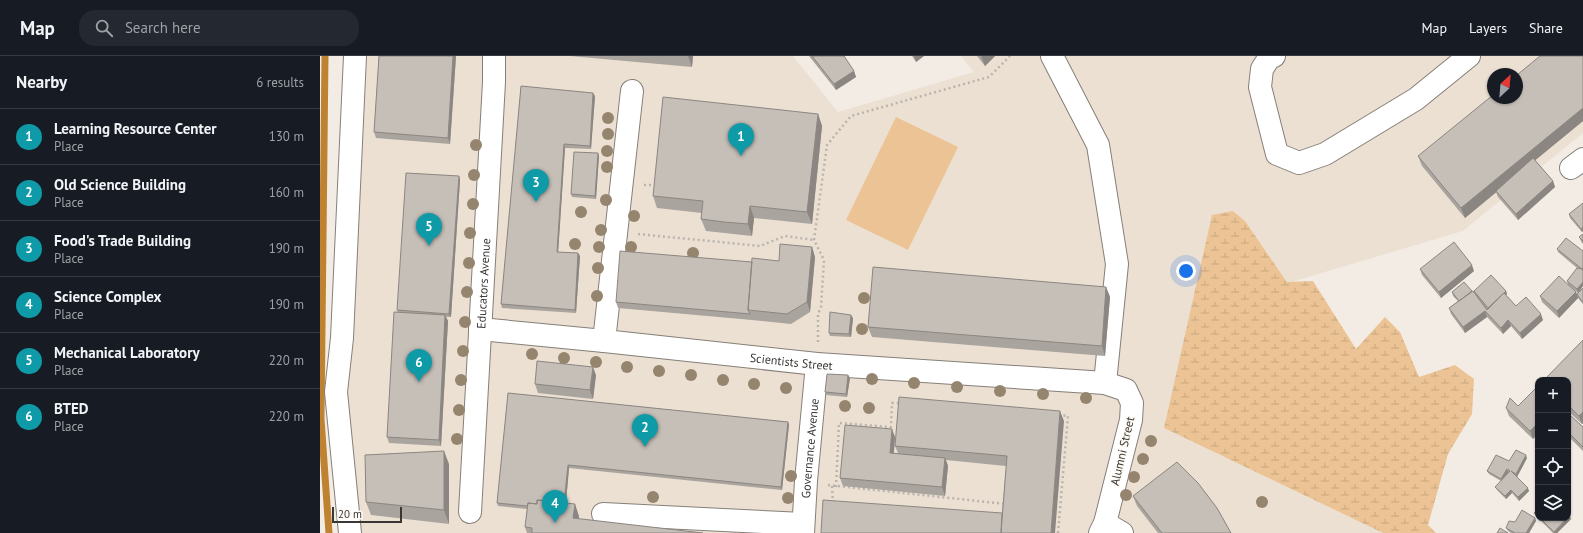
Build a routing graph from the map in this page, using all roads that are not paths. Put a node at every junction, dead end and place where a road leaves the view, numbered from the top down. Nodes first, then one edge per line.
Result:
1 (355, 56) edge
2 (494, 56) edge
3 (1052, 56) edge
4 (1274, 56) edge
5 (1469, 56) edge
6 (632, 91) dead end
7 (480, 329) junction
8 (604, 341) junction
9 (817, 364) junction
10 (1104, 383) junction
11 (470, 512) dead end
12 (603, 514) dead end
13 (803, 529) edge
14 (1109, 530) edge
15 (350, 533) edge

1 - 15 street
2 - 7 street, Educators Avenue
3 - 10 street
4 - 5 street
6 - 8 street
7 - 8 street, Scientists Street
7 - 11 street, Educators Avenue
8 - 9 street, Scientists Street
9 - 10 street, Scientists Street
9 - 13 street, Governance Avenue
10 - 14 street, Alumni Street
12 - 13 street

